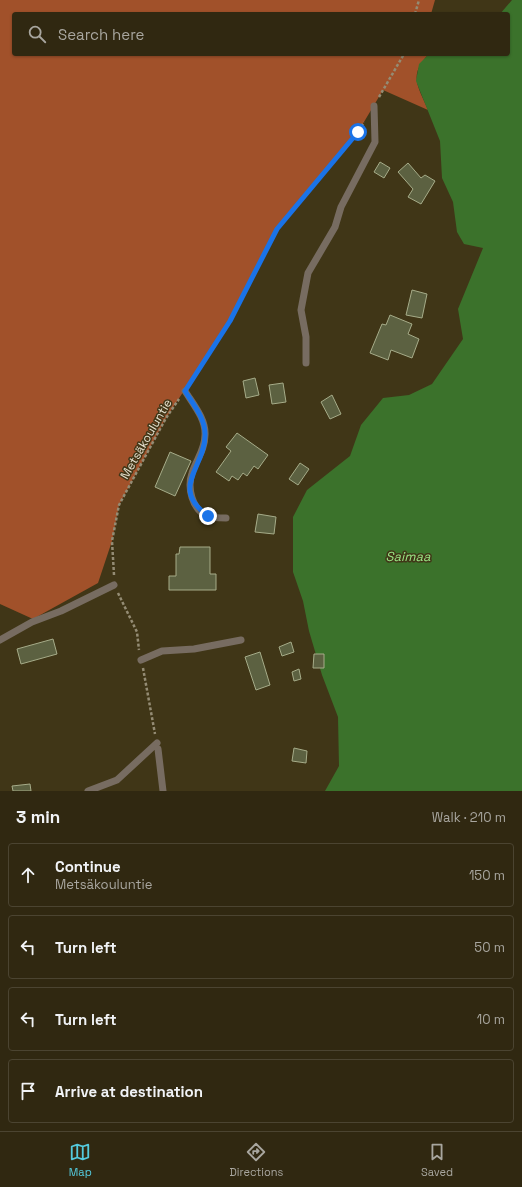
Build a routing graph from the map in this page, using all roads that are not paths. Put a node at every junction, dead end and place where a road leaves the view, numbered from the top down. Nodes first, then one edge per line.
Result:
1 (374, 106) road end
2 (306, 363) dead end
3 (185, 391) road end
4 (226, 518) dead end
5 (114, 585) road end
6 (0, 640) edge
7 (241, 640) dead end
8 (141, 660) road end
9 (88, 791) edge
10 (163, 791) edge

1 - 2 lane
3 - 4 lane
5 - 6 lane
7 - 8 lane
9 - 10 lane

